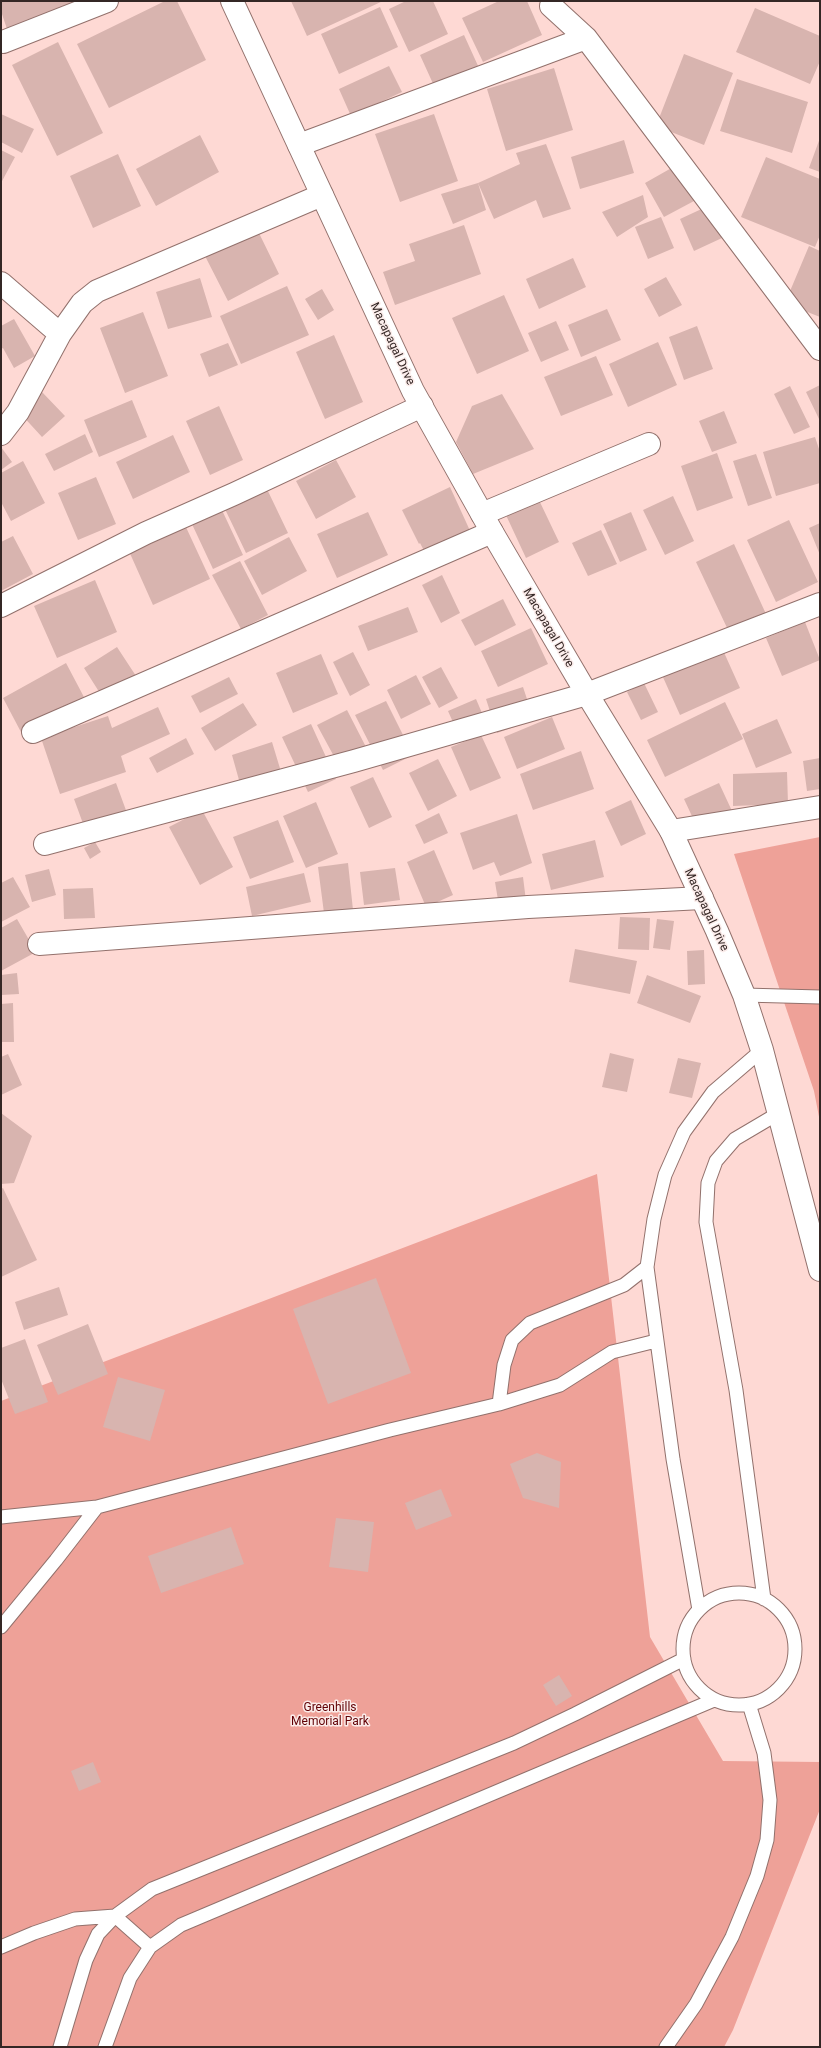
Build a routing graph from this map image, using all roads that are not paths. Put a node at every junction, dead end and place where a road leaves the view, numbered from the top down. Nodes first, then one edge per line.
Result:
1 (107, 1) edge
2 (232, 1) edge
3 (551, 6) dead end
4 (586, 38) junction
5 (3, 42) dead end
6 (299, 145) junction
7 (322, 195) junction
8 (1, 282) edge
9 (60, 334) junction
10 (820, 349) edge
11 (422, 406) junction
12 (1, 434) edge
13 (649, 444) dead end
14 (487, 523) junction
15 (820, 604) edge
16 (1, 606) edge
17 (587, 694) junction
18 (33, 732) dead end
19 (820, 807) edge
20 (671, 831) junction
21 (45, 844) dead end
22 (702, 898) junction
23 (39, 944) dead end
24 (744, 995) junction
25 (820, 997) edge
26 (762, 1050) junction
27 (779, 1113) junction
28 (647, 1267) junction
29 (820, 1270) edge
30 (656, 1342) junction
31 (499, 1404) junction
32 (97, 1507) junction
33 (1, 1517) edge
34 (764, 1599) junction
35 (699, 1610) junction
36 (1, 1626) edge
37 (684, 1659) junction
38 (714, 1700) junction
39 (749, 1704) junction
40 (115, 1916) junction
41 (1, 1947) edge
42 (150, 1947) junction
43 (60, 2047) edge
44 (105, 2047) edge
45 (666, 2047) edge

1 - 5 street
2 - 6 street, Macapagal Drive
3 - 4 street
4 - 6 street
4 - 10 street
6 - 7 street, Macapagal Drive
7 - 9 street
7 - 11 street, Macapagal Drive
8 - 9 street
9 - 12 street
11 - 14 street, Macapagal Drive
11 - 16 street
13 - 14 street
14 - 17 street, Macapagal Drive
14 - 18 street
15 - 17 street
17 - 20 street, Macapagal Drive
17 - 21 street
19 - 20 street
20 - 22 street, Macapagal Drive
22 - 23 street
22 - 24 street, Macapagal Drive
24 - 25 lane
24 - 26 street, Macapagal Drive
26 - 27 street, Macapagal Drive
26 - 28 lane
27 - 29 street, Macapagal Drive
27 - 34 lane
28 - 30 lane
28 - 31 lane
30 - 31 lane
30 - 35 lane
31 - 32 lane
32 - 33 lane
32 - 36 lane
34 - 35 lane
34 - 39 lane
35 - 37 lane
37 - 38 lane
37 - 40 lane
38 - 39 lane
38 - 42 lane
39 - 45 lane
40 - 41 lane
40 - 42 lane
40 - 43 lane
42 - 44 lane

